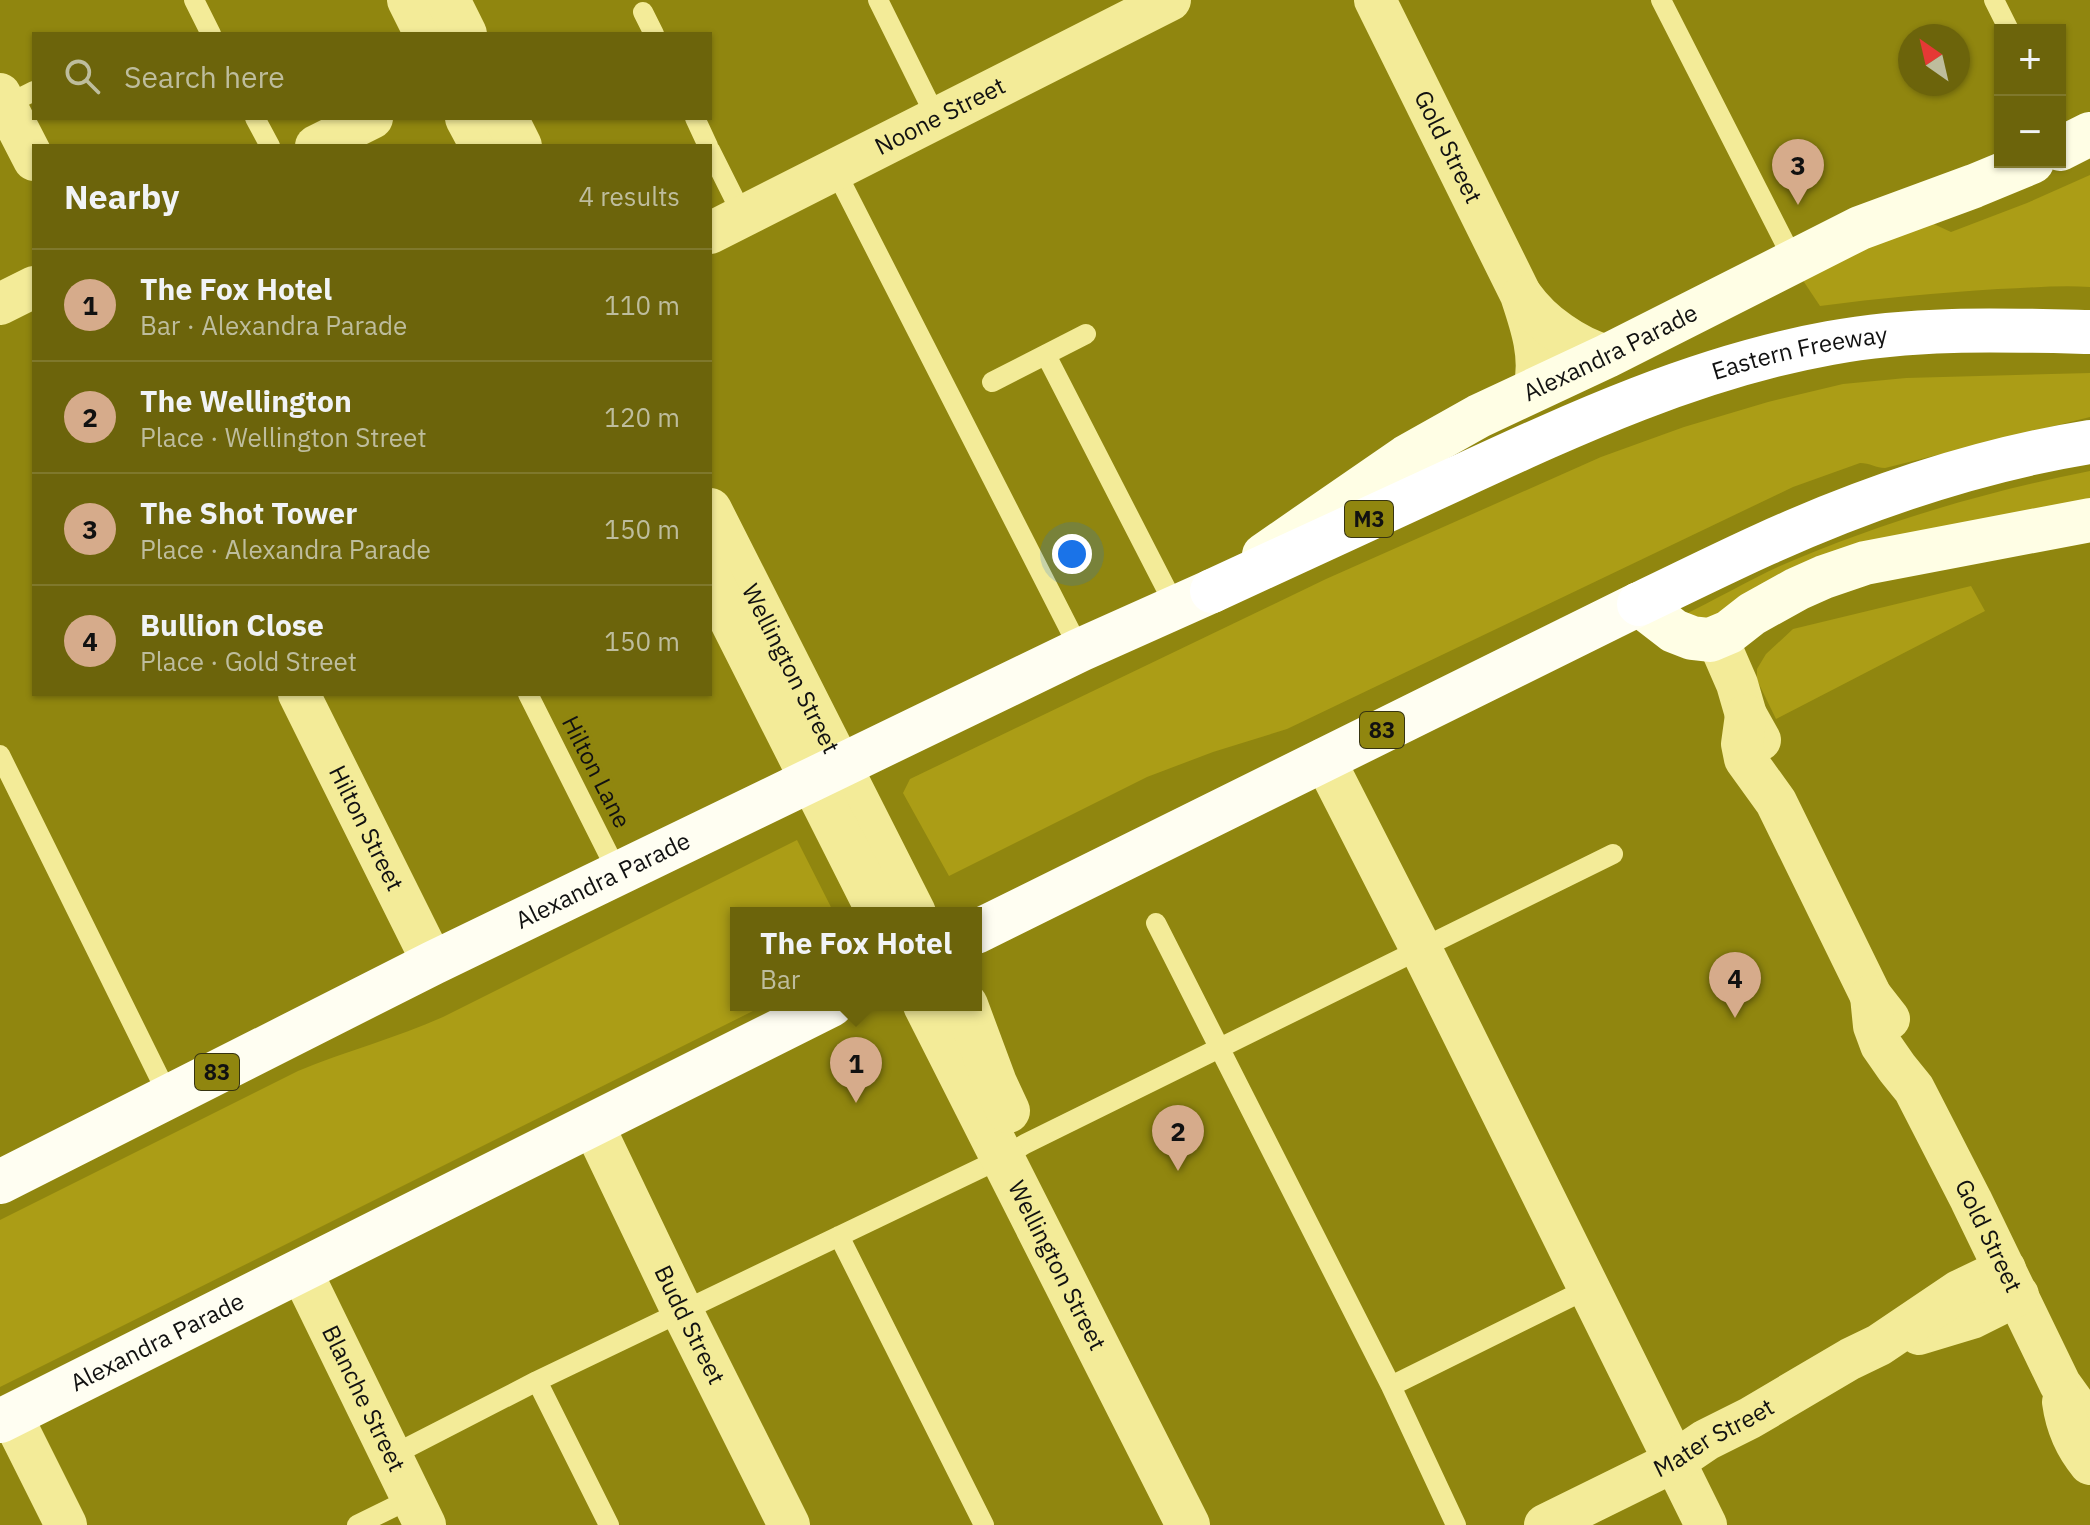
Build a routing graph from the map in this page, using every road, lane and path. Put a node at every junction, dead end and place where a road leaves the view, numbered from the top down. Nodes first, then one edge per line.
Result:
1 (194, 0) edge
2 (409, 0) edge
3 (448, 0) edge
4 (878, 0) edge
5 (1170, 0) edge
6 (1375, 0) edge
7 (1661, 0) edge
8 (1994, 0) edge
9 (643, 12) dead end
10 (2006, 24) edge
11 (210, 32) edge
12 (425, 32) edge
13 (464, 32) edge
14 (653, 32) edge
15 (10, 100) edge
16 (937, 119) junction
17 (256, 120) edge
18 (368, 120) edge
19 (468, 120) edge
20 (507, 120) edge
21 (696, 120) edge
22 (269, 144) edge
23 (320, 144) edge
24 (481, 144) edge
25 (519, 144) edge
26 (707, 144) edge
27 (32, 155) edge
28 (712, 161) edge
29 (2012, 168) edge
30 (835, 170) junction
31 (726, 224) edge
32 (1794, 261) junction
33 (32, 288) edge
34 (1521, 295) junction
35 (0, 304) edge
36 (2090, 332) edge
37 (1086, 334) dead end
38 (1046, 355) junction
39 (1607, 356) junction
40 (992, 382) dead end
41 (1534, 389) junction
42 (2090, 442) edge
43 (1526, 446) joint
44 (712, 515) edge
45 (2090, 520) edge
46 (712, 581) edge
47 (1194, 598) junction
48 (1639, 604) junction
49 (1717, 638) junction
50 (1080, 650) junction
51 (300, 696) edge
52 (529, 696) edge
53 (0, 755) edge
54 (1324, 759) junction
55 (826, 773) junction
56 (1613, 854) dead end
57 (618, 873) junction
58 (877, 907) edge
59 (910, 907) edge
60 (1156, 923) dead end
61 (982, 929) edge
62 (1421, 949) junction
63 (433, 963) junction
64 (819, 1011) edge
65 (929, 1011) edge
66 (968, 1011) edge
67 (1220, 1048) junction
68 (169, 1097) junction
69 (593, 1125) junction
70 (1014, 1151) junction
71 (0, 1182) edge
72 (839, 1236) junction
73 (301, 1271) junction
74 (2011, 1282) junction
75 (1589, 1288) junction
76 (682, 1311) junction
77 (537, 1381) junction
78 (2060, 1384) junction
79 (1391, 1386) junction
80 (6, 1418) edge
81 (2090, 1426) edge
82 (391, 1456) junction
83 (1675, 1461) junction
84 (2090, 1464) edge
85 (419, 1512) edge
86 (66, 1525) edge
87 (357, 1525) edge
88 (609, 1525) edge
89 (789, 1525) edge
90 (984, 1525) edge
91 (1188, 1525) edge
92 (1214, 1525) edge
93 (1456, 1525) edge
94 (1545, 1525) edge
95 (1706, 1525) edge

1 - 11 lane
2 - 12 street
3 - 13 street
4 - 16 lane
5 - 16 street, Noone Street
6 - 34 street, Gold Street
7 - 32 lane
8 - 10 lane
9 - 14 lane
15 - 27 street
16 - 30 street, Noone Street
17 - 22 lane
18 - 23 street
19 - 24 street
20 - 25 street
21 - 26 lane
28 - 31 lane
29 - 32 main road, Alexandra Parade
30 - 31 street, Noone Street
30 - 50 lane
32 - 39 main road, Alexandra Parade
33 - 35 street
34 - 39 street, Gold Street
34 - 41 street, Gold Street
36 - 43 highway, Eastern Freeway / M3
37 - 38 lane
38 - 40 lane
38 - 47 lane
39 - 41 main road, Alexandra Parade
41 - 47 main road, Alexandra Parade
42 - 48 highway
43 - 47 highway, Alexandra Parade / M3
44 - 55 street, Wellington Street
45 - 49 main road
46 - 55 street, Wellington Street
47 - 50 highway, Alexandra Parade / 83
48 - 49 main road
48 - 54 highway, 83
49 - 74 street, Gold Street
50 - 55 highway, Alexandra Parade / 83
51 - 63 street, Hilton Street
52 - 57 lane, Hilton Lane
53 - 68 lane
54 - 61 highway, 83
54 - 62 street
55 - 57 highway, Alexandra Parade / 83
55 - 58 street, Wellington Street
55 - 59 street, Wellington Street
56 - 62 lane
57 - 63 highway, Alexandra Parade / 83
60 - 67 lane
62 - 67 lane
62 - 75 street
63 - 68 highway, Alexandra Parade / 83
64 - 69 highway, Alexandra Parade
65 - 70 street, Wellington Street
66 - 70 street, Wellington Street
67 - 70 lane
67 - 79 lane
68 - 71 highway, Alexandra Parade / 83
69 - 73 highway, Alexandra Parade
69 - 76 street, Budd Street
70 - 72 lane
70 - 91 street, Wellington Street
70 - 92 street, Wellington Street
72 - 76 lane
72 - 90 lane
73 - 80 highway, Alexandra Parade
73 - 82 street, Blanche Street
74 - 78 street, Gold Street
74 - 83 street, Mater Street
75 - 79 lane
75 - 83 street
76 - 77 lane
76 - 89 street, Budd Street
77 - 82 lane
77 - 88 lane
78 - 81 street, Gold Street
78 - 84 street, Gold Street
79 - 93 lane
80 - 86 street
82 - 85 street, Blanche Street
83 - 94 street, Mater Street
83 - 95 street
85 - 87 lane

